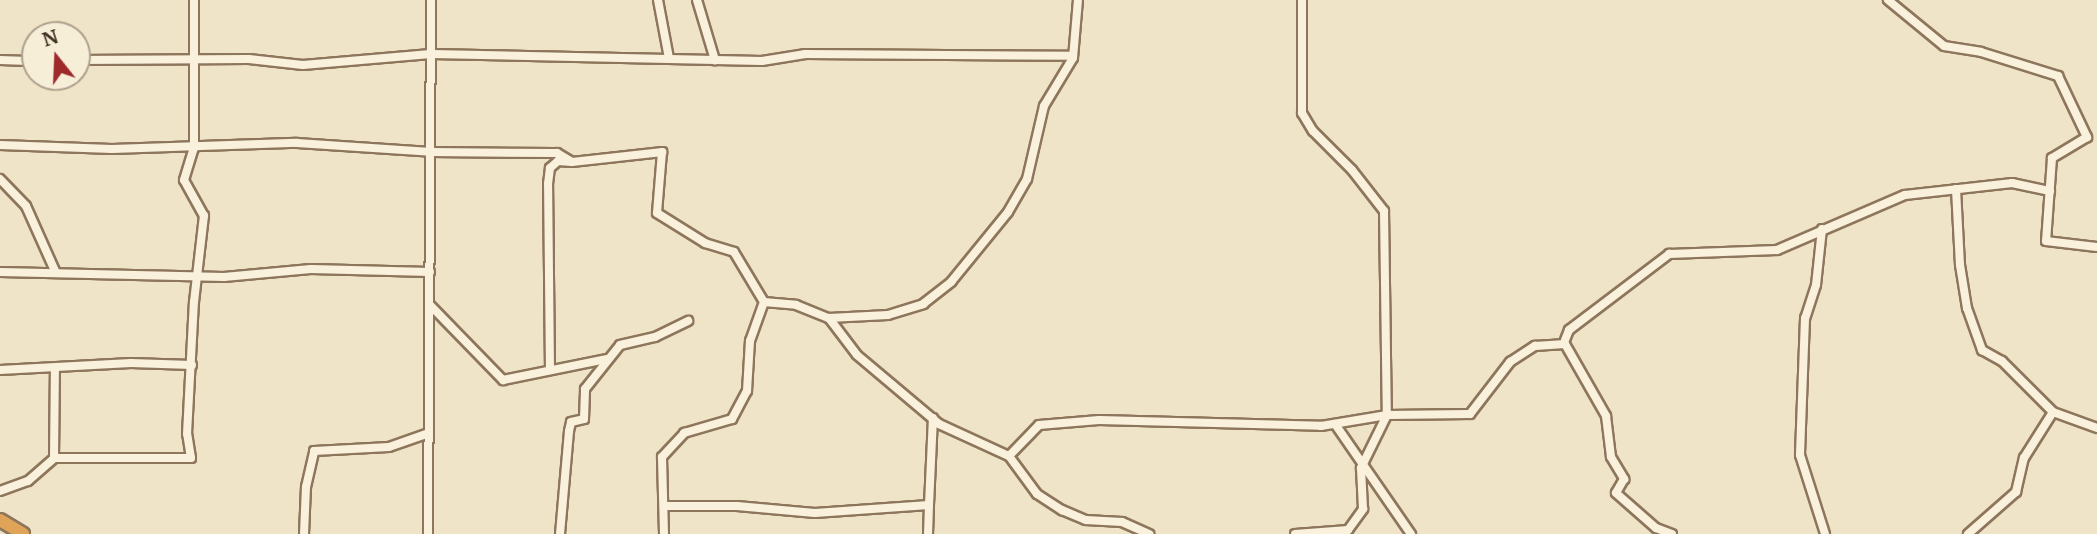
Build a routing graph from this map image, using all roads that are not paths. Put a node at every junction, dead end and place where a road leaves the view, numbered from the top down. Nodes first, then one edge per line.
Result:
1 (194, 0) edge
2 (697, 0) edge
3 (1078, 0) edge
4 (1302, 0) edge
5 (1888, 0) edge
6 (660, 2) edge
7 (430, 3) edge
8 (431, 54) junction
9 (1073, 56) junction
10 (193, 58) junction
11 (669, 58) junction
12 (0, 60) edge
13 (91, 60) edge
14 (715, 60) junction
15 (21, 61) edge
16 (0, 145) edge
17 (194, 148) junction
18 (431, 152) junction
19 (572, 162) junction
20 (0, 179) edge
21 (1956, 189) junction
22 (2049, 191) junction
23 (1822, 229) junction
24 (2097, 247) edge
25 (0, 272) edge
26 (430, 272) junction
27 (56, 273) junction
28 (196, 276) junction
29 (764, 302) junction
30 (430, 305) junction
31 (829, 318) junction
32 (688, 321) dead end
33 (1564, 340) dead end
34 (606, 359) junction
35 (192, 365) junction
36 (55, 369) junction
37 (0, 370) edge
38 (550, 370) junction
39 (2053, 412) junction
40 (1387, 415) junction
41 (933, 418) junction
42 (1335, 424) junction
43 (2097, 428) edge
44 (429, 433) junction
45 (1009, 456) junction
46 (54, 458) junction
47 (1364, 462) junction
48 (0, 491) edge
49 (929, 505) junction
50 (664, 506) junction
51 (0, 520) edge
52 (23, 534) edge
53 (304, 534) edge
54 (428, 534) edge
55 (560, 534) edge
56 (664, 534) edge
57 (928, 534) edge
58 (1149, 534) edge
59 (1295, 534) edge
60 (1411, 534) edge
61 (1672, 534) edge
62 (1825, 534) edge
63 (1968, 534) edge

1 - 10 street
2 - 14 street
3 - 9 street
4 - 40 street
5 - 22 street
6 - 11 street
7 - 8 street
8 - 10 street
8 - 11 street
8 - 18 street
9 - 14 street
9 - 31 street
10 - 13 street
10 - 17 street
11 - 14 street
12 - 15 street
16 - 17 street
17 - 18 street
17 - 28 street
18 - 19 street
18 - 26 street
19 - 29 street
19 - 38 street
20 - 27 street
21 - 22 street
21 - 23 street
21 - 39 street
22 - 24 street
23 - 33 street
23 - 62 street
25 - 27 street
26 - 28 street
26 - 30 street
27 - 28 street
28 - 35 street
29 - 31 street
29 - 50 street
30 - 38 street
30 - 44 street
31 - 41 street
32 - 34 street
34 - 38 street
34 - 55 street
35 - 36 street
35 - 46 street
36 - 37 street
36 - 46 street
39 - 43 street
39 - 63 street
40 - 42 street
40 - 47 street
40 - 61 street
41 - 45 street
41 - 49 street
42 - 45 street
42 - 47 street
44 - 53 street
44 - 54 street
45 - 58 street
46 - 48 street
47 - 59 street
47 - 60 street
49 - 50 street
49 - 57 street
50 - 56 street
51 - 52 highway

